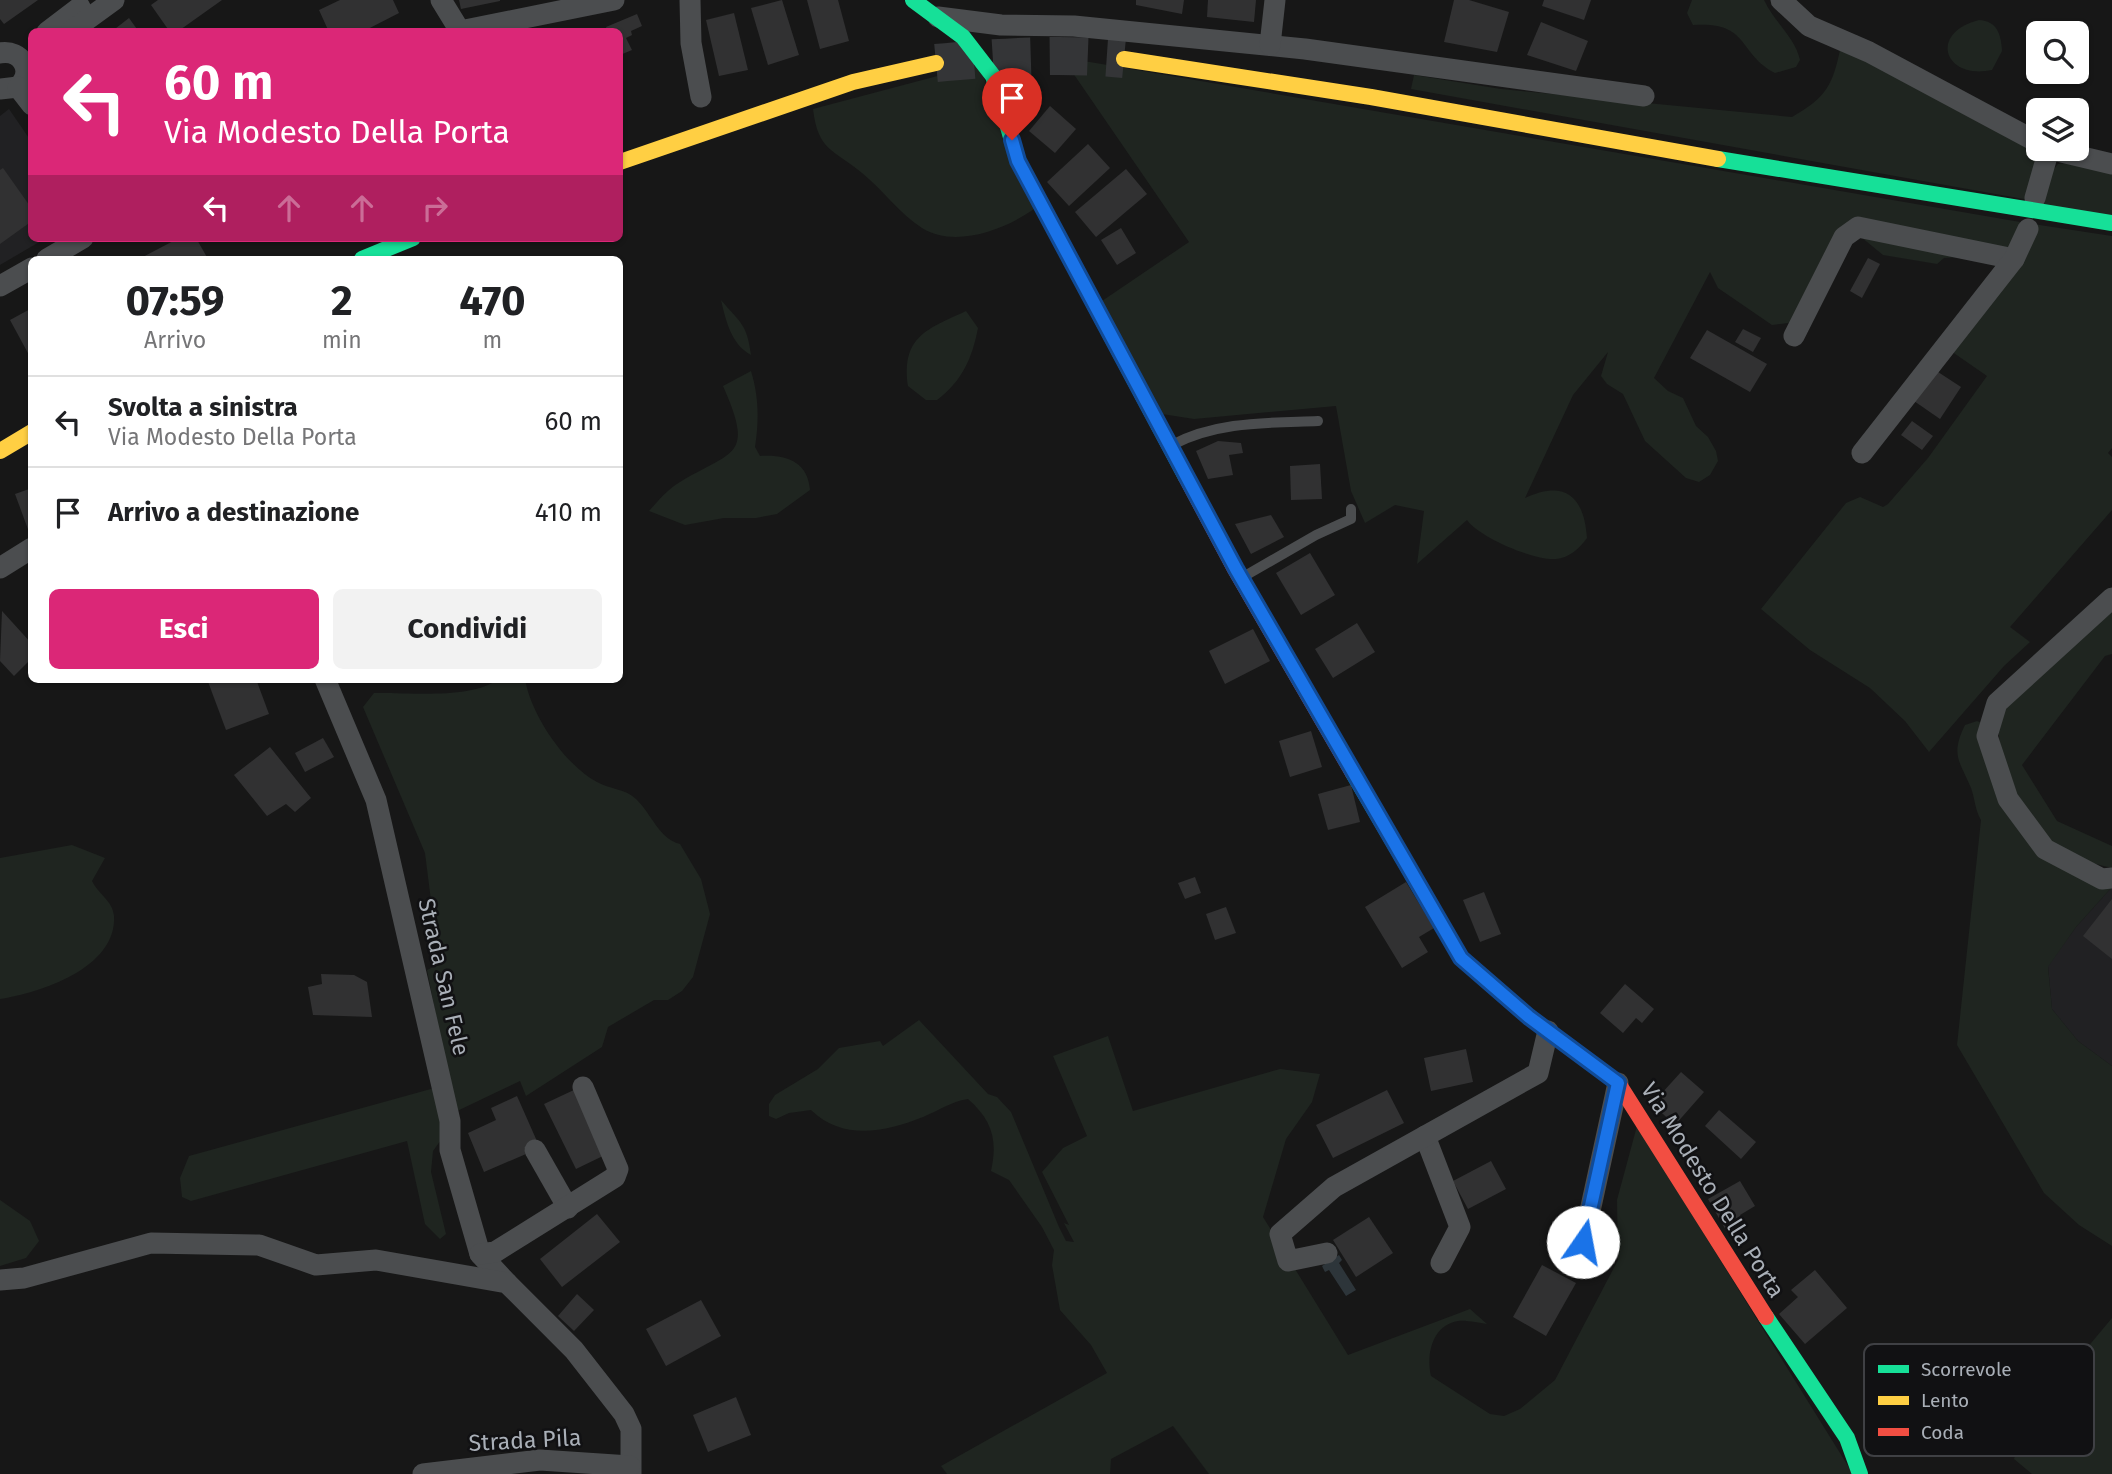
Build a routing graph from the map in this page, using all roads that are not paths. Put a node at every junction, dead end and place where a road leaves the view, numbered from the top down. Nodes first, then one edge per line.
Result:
1 (90, 0) edge
2 (114, 0) edge
3 (441, 0) edge
4 (614, 0) edge
5 (690, 0) edge
6 (913, 0) edge
7 (1275, 0) edge
8 (1781, 0) edge
9 (935, 16) junction
10 (52, 28) edge
11 (76, 28) edge
12 (457, 28) edge
13 (474, 28) edge
14 (1270, 45) junction
15 (21, 55) edge
16 (1124, 59) tunnel mouth
17 (936, 63) tunnel mouth
18 (9, 88) edge
19 (1644, 96) dead end
20 (701, 97) dead end
21 (28, 102) edge
22 (2026, 136) edge
23 (2089, 159) edge
24 (623, 161) edge
25 (2046, 161) edge
26 (2112, 164) edge
27 (2035, 198) dead end
28 (2112, 223) edge
29 (2028, 229) dead end
30 (76, 242) edge
31 (403, 242) edge
32 (52, 256) edge
33 (369, 256) edge
34 (2014, 259) junction
35 (28, 270) edge
36 (0, 286) edge
37 (1794, 337) dead end
38 (1318, 421) dead end
39 (28, 434) edge
40 (1170, 446) junction
41 (0, 451) edge
42 (1862, 453) dead end
43 (1351, 509) dead end
44 (28, 550) edge
45 (0, 568) edge
46 (1241, 579) junction
47 (2112, 598) edge
48 (327, 683) edge
49 (2112, 878) edge
50 (1548, 1031) junction
51 (1618, 1083) junction
52 (583, 1087) dead end
53 (1425, 1136) junction
54 (535, 1150) dead end
55 (568, 1208) junction
56 (1327, 1253) dead end
57 (480, 1254) junction
58 (1441, 1263) dead end
59 (1578, 1266) dead end
60 (0, 1280) edge
61 (508, 1283) junction
62 (630, 1470) edge
63 (423, 1474) edge
64 (1860, 1474) edge

1 - 10 street
2 - 11 street
3 - 12 street
4 - 13 street
5 - 20 street
6 - 9 main road, Via Modesto Della Porta
7 - 14 street
8 - 22 street
9 - 14 street
9 - 40 main road, Via Modesto Della Porta
14 - 19 street
15 - 18 street
16 - 28 main road
17 - 24 main road
18 - 21 street
23 - 26 street
25 - 27 street
29 - 34 street
30 - 32 street
31 - 33 main road
34 - 37 street
34 - 42 street
35 - 36 street
38 - 40 lane
39 - 41 main road
40 - 46 main road, Via Modesto Della Porta
43 - 46 lane
44 - 45 street
46 - 50 main road, Via Modesto Della Porta
47 - 49 street
48 - 57 street, Strada San Fele
50 - 51 main road, Via Modesto Della Porta
50 - 53 street
51 - 59 street
51 - 64 main road, Via Modesto Della Porta
52 - 55 street
53 - 56 street
53 - 58 street
54 - 55 street
55 - 57 street
57 - 61 street, Strada San Fele
60 - 61 street
61 - 62 street, Strada San Fele
62 - 63 street, Strada Pila

